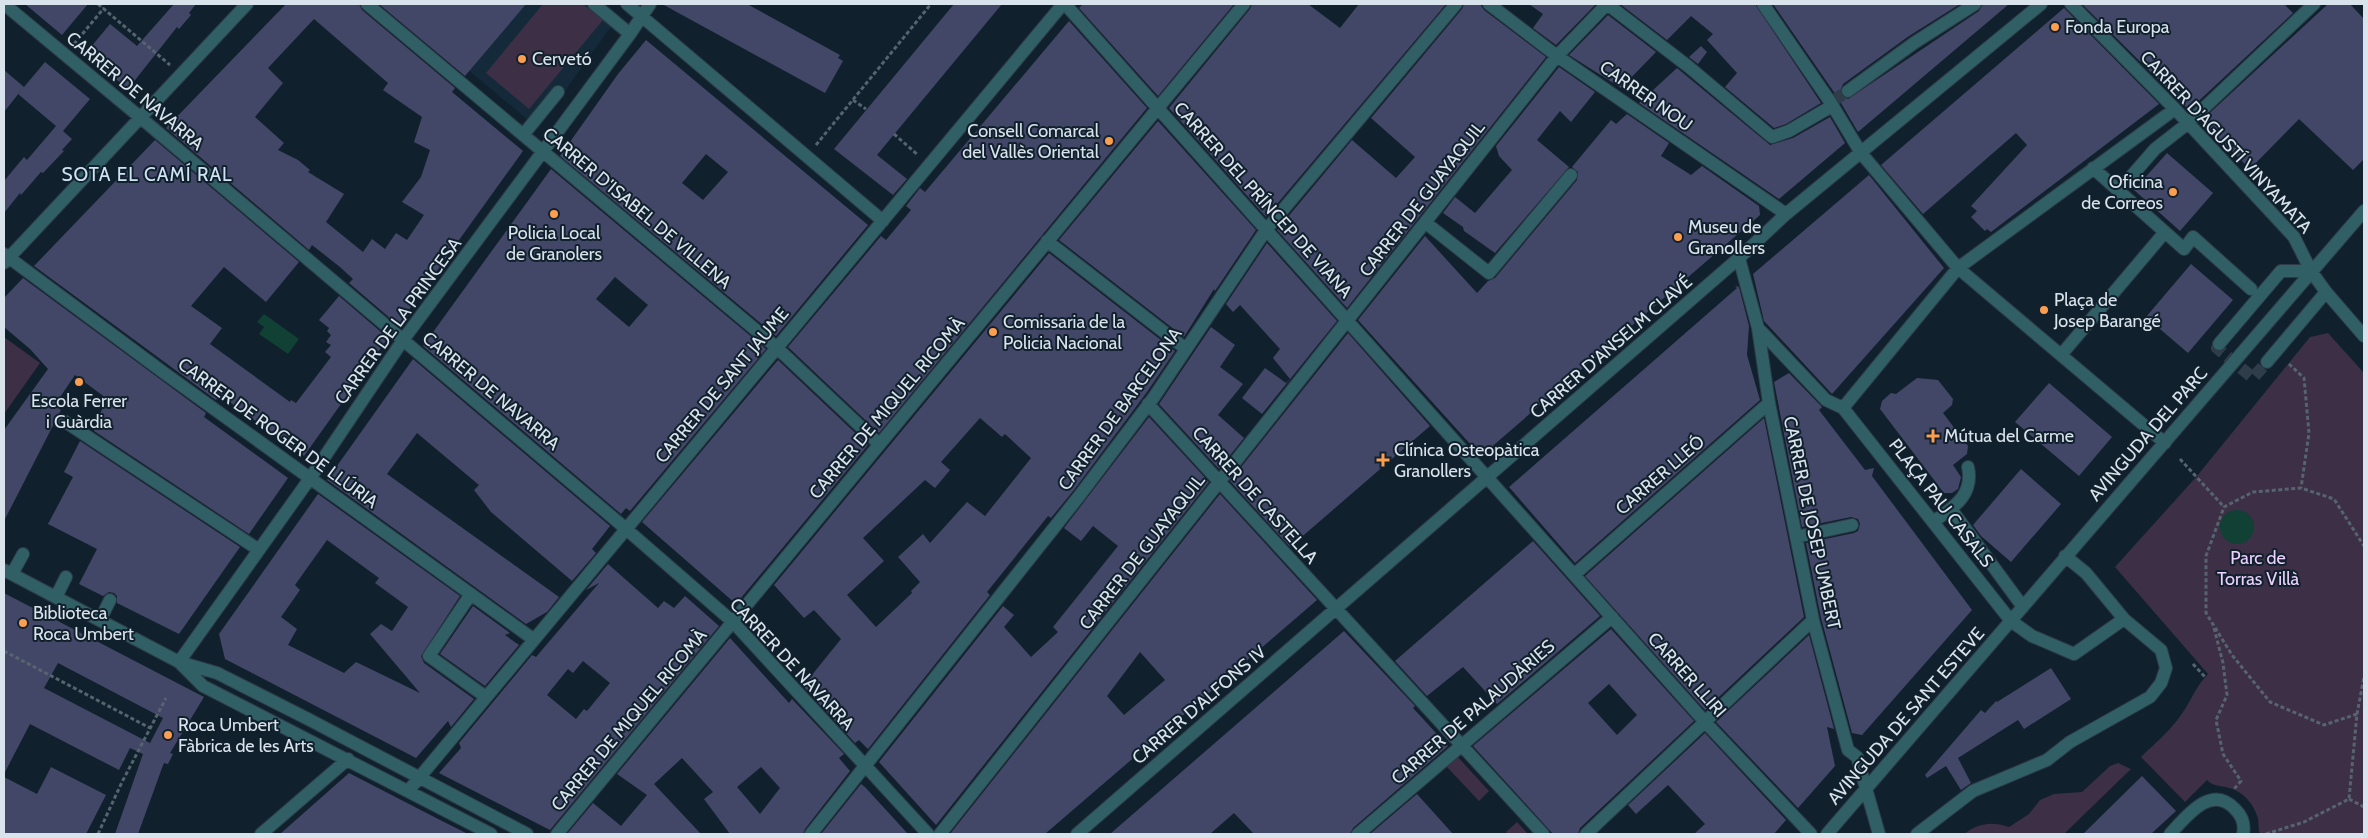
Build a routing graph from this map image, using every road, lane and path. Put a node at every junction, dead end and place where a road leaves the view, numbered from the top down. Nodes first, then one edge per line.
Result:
1 (4, 4) edge
2 (98, 4) edge
3 (247, 4) edge
4 (367, 4) edge
5 (594, 4) edge
6 (627, 4) edge
7 (650, 4) edge
8 (931, 4) edge
9 (1064, 4) edge
10 (1244, 4) edge
11 (1456, 4) edge
12 (1489, 4) edge
13 (1607, 4) edge
14 (1763, 4) edge
15 (1975, 4) edge
16 (2041, 4) edge
17 (2070, 4) edge
18 (2314, 4) edge
19 (104, 8) junction
20 (643, 17) junction
21 (630, 34) junction
22 (65, 55) junction
23 (1557, 56) junction
24 (181, 74) junction
25 (1848, 91) tunnel mouth
26 (558, 92) dead end
27 (852, 100) junction
28 (1833, 103) junction
29 (1158, 109) junction
30 (2175, 109) junction
31 (866, 110) dead end
32 (141, 118) junction
33 (2187, 124) junction
34 (894, 134) dead end
35 (523, 136) junction
36 (543, 152) junction
37 (1861, 153) junction
38 (806, 156) junction
39 (930, 165) junction
40 (2093, 168) junction
41 (1571, 175) dead end
42 (2128, 180) dead end
43 (2364, 211) edge
44 (1786, 214) junction
45 (883, 221) junction
46 (1426, 223) junction
47 (1266, 230) junction
48 (2165, 232) junction
49 (1047, 241) junction
50 (5, 258) edge
51 (1739, 258) junction
52 (1958, 268) junction
53 (2311, 271) junction
54 (2251, 289) dead end
55 (2326, 292) junction
56 (1348, 321) junction
57 (1758, 328) junction
58 (2364, 336) edge
59 (403, 340) junction
60 (2220, 344) dead end
61 (776, 348) junction
62 (1186, 350) junction
63 (1781, 353) junction
64 (2061, 355) junction
65 (1763, 360) junction
66 (2267, 362) tunnel mouth
67 (2289, 364) dead end
68 (1770, 402) junction
69 (1148, 404) junction
70 (1843, 408) junction
71 (64, 421) dead end
72 (2165, 443) junction
73 (879, 444) junction
74 (2180, 458) dead end
75 (1968, 467) dead end
76 (310, 477) junction
77 (1487, 478) junction
78 (1220, 481) junction
79 (2301, 488) junction
80 (2224, 507) junction
81 (1951, 509) junction
82 (1933, 522) junction
83 (1852, 525) dead end
84 (625, 528) junction
85 (1796, 537) junction
86 (2364, 546) edge
87 (258, 550) junction
88 (23, 554) dead end
89 (2065, 556) junction
90 (8, 572) edge
91 (1575, 574) junction
92 (66, 577) dead end
93 (472, 594) junction
94 (56, 597) junction
95 (110, 600) dead end
96 (1339, 606) junction
97 (2023, 607) junction
98 (1612, 616) junction
99 (2124, 619) junction
100 (100, 620) junction
101 (1813, 620) junction
102 (2011, 621) junction
103 (733, 622) junction
104 (2213, 624) junction
105 (533, 639) junction
106 (4, 651) edge
107 (179, 662) junction
108 (2193, 664) dead end
109 (2205, 677) dead end
110 (2364, 677) edge
111 (486, 697) junction
112 (166, 698) dead end
113 (2356, 714) junction
114 (1706, 722) junction
115 (150, 728) junction
116 (1460, 746) junction
117 (348, 758) junction
118 (864, 766) junction
119 (419, 776) junction
120 (1866, 788) junction
121 (408, 790) junction
122 (2349, 799) junction
123 (2223, 802) junction
124 (2364, 807) edge
125 (98, 834) edge
126 (261, 834) edge
127 (491, 834) edge
128 (527, 834) edge
129 (557, 834) edge
130 (811, 834) edge
131 (928, 834) edge
132 (940, 834) edge
133 (1077, 834) edge
134 (1358, 834) edge
135 (1543, 834) edge
136 (1586, 834) edge
137 (1810, 834) edge
138 (1826, 834) edge
139 (1879, 834) edge
140 (1917, 834) edge
141 (2170, 834) edge
142 (2243, 834) edge
143 (2266, 834) edge

1 - 22 street, CARRER DE NAVARRA
2 - 19 path
3 - 24 street
4 - 35 street, CARRER D'ISABEL DE VILLENA
5 - 21 street
6 - 20 street
7 - 20 street, CARRER DE LA PRINCESA
8 - 27 path
9 - 29 street, CARRER DEL PRÍNCEP DE VIANA
9 - 39 street, CARRER DE SANT JAUME
10 - 29 street, CARRER DE MIQUEL RICOMÀ
11 - 47 street, CARRER DE BARCELONA
12 - 23 street, CARRER NOU
13 - 23 street, CARRER DE GUAYAQUIL
13 - 28 street
14 - 28 street
15 - 25 street
16 - 37 street, CARRER D'ANSELM CLAVÉ
17 - 30 street, CARRER D'AGUSTÍ VINYAMATA
18 - 33 street
19 - 22 path
19 - 24 path
20 - 21 street, CARRER DE LA PRINCESA
20 - 38 street
21 - 36 street, CARRER DE LA PRINCESA
22 - 32 street, CARRER DE NAVARRA
23 - 44 street, CARRER NOU
23 - 46 street, CARRER DE GUAYAQUIL
24 - 32 street
26 - 35 street
27 - 31 path
27 - 38 path
28 - 37 street
29 - 47 street, CARRER DEL PRÍNCEP DE VIANA
29 - 49 street, CARRER DE MIQUEL RICOMÀ
30 - 33 street, CARRER D'AGUSTÍ VINYAMATA
30 - 40 street
32 - 50 street
32 - 59 street, CARRER DE NAVARRA
33 - 42 street
33 - 53 street, CARRER D'AGUSTÍ VINYAMATA
34 - 39 path
35 - 36 street, CARRER D'ISABEL DE VILLENA
36 - 59 street, CARRER DE LA PRINCESA
36 - 61 street, CARRER D'ISABEL DE VILLENA
37 - 44 street, CARRER D'ANSELM CLAVÉ
37 - 52 street
38 - 45 street
39 - 45 street, CARRER DE SANT JAUME
40 - 48 street
40 - 52 street
41 - 46 street
43 - 53 street, AVINGUDA DEL PARC
44 - 51 street, CARRER D'ANSELM CLAVÉ
45 - 61 street, CARRER DE SANT JAUME
46 - 56 street, CARRER DE GUAYAQUIL
47 - 56 street, CARRER DEL PRÍNCEP DE VIANA
47 - 62 street, CARRER DE BARCELONA
48 - 54 street
48 - 64 street
49 - 62 street
49 - 73 street, CARRER DE MIQUEL RICOMÀ
50 - 76 street, CARRER DE ROGER DE LLÚRIA
51 - 57 street, CARRER DE JOSEP UMBERT
51 - 77 street, CARRER D'ANSELM CLAVÉ
52 - 64 street
52 - 70 street
53 - 55 street, CARRER D'AGUSTÍ VINYAMATA
53 - 60 street
53 - 72 street, AVINGUDA DEL PARC
55 - 58 street, CARRER D'AGUSTÍ VINYAMATA
55 - 66 street
56 - 77 street, CARRER DEL PRÍNCEP DE VIANA
56 - 78 street, CARRER DE GUAYAQUIL
57 - 63 street
57 - 65 street, CARRER DE JOSEP UMBERT
59 - 76 street, CARRER DE LA PRINCESA
59 - 84 street, CARRER DE NAVARRA
61 - 73 street, CARRER D'ISABEL DE VILLENA
61 - 84 street, CARRER DE SANT JAUME
62 - 69 street, CARRER DE BARCELONA
63 - 65 street
63 - 70 street, PLAÇA PAU CASALS
64 - 72 street
65 - 68 street, CARRER DE JOSEP UMBERT
67 - 79 path
68 - 85 street, CARRER DE JOSEP UMBERT
68 - 91 street, CARRER LLEÓ
69 - 78 street, CARRER DE CASTELLA
69 - 118 street, CARRER DE BARCELONA
70 - 82 street, PLAÇA PAU CASALS
71 - 87 street
72 - 89 street, AVINGUDA DEL PARC
73 - 103 street, CARRER DE MIQUEL RICOMÀ
74 - 80 path
75 - 81 street
76 - 87 street, CARRER DE LA PRINCESA
76 - 93 street, CARRER DE ROGER DE LLÚRIA
77 - 91 street, CARRER LLIRI
77 - 96 street, CARRER D'ANSELM CLAVÉ
78 - 96 street, CARRER DE CASTELLA
78 - 132 street, CARRER DE GUAYAQUIL
79 - 80 path
79 - 86 path
80 - 104 path
81 - 82 street
81 - 97 street
82 - 102 street, PLAÇA PAU CASALS
83 - 85 street
84 - 103 street, CARRER DE NAVARRA
84 - 105 street, CARRER DE SANT JAUME
85 - 101 street, CARRER DE JOSEP UMBERT
87 - 107 street, CARRER DE LA PRINCESA
88 - 90 street
89 - 97 street, AVINGUDA DEL PARC
89 - 99 street
90 - 94 street
91 - 98 street, CARRER LLIRI
92 - 94 street
93 - 105 street, CARRER DE ROGER DE LLÚRIA
93 - 111 street
94 - 100 street
95 - 100 street
96 - 116 street, CARRER DE CASTELLA
96 - 133 street, CARRER D'ALFONS IV
97 - 102 street, AVINGUDA DEL PARC
98 - 114 street, CARRER LLIRI
98 - 116 street, CARRER DE PALAUDÀRIES
99 - 102 street, PLAÇA PAU CASALS
99 - 140 street
100 - 107 street
101 - 114 street
101 - 120 street, CARRER DE JOSEP UMBERT
102 - 120 street, AVINGUDA DE SANT ESTEVE
103 - 118 street, CARRER DE NAVARRA
103 - 129 street, CARRER DE MIQUEL RICOMÀ
104 - 113 path
104 - 123 path
105 - 111 street, CARRER DE SANT JAUME
106 - 115 path
107 - 117 street
107 - 119 street
108 - 109 path
110 - 113 path
111 - 119 street, CARRER DE SANT JAUME
112 - 115 path
113 - 122 path
114 - 136 street
114 - 137 street, CARRER LLIRI
115 - 125 path
116 - 134 street, CARRER DE PALAUDÀRIES
116 - 135 street, CARRER DE CASTELLA
117 - 121 street
117 - 126 street
118 - 130 street, CARRER DE BARCELONA
118 - 131 street, CARRER DE NAVARRA
119 - 121 street, CARRER DE SANT JAUME
119 - 128 street
120 - 138 street, AVINGUDA DE SANT ESTEVE
120 - 139 street, CARRER DE JOSEP UMBERT
121 - 127 street
122 - 124 path
122 - 143 path
123 - 141 street
123 - 142 street

